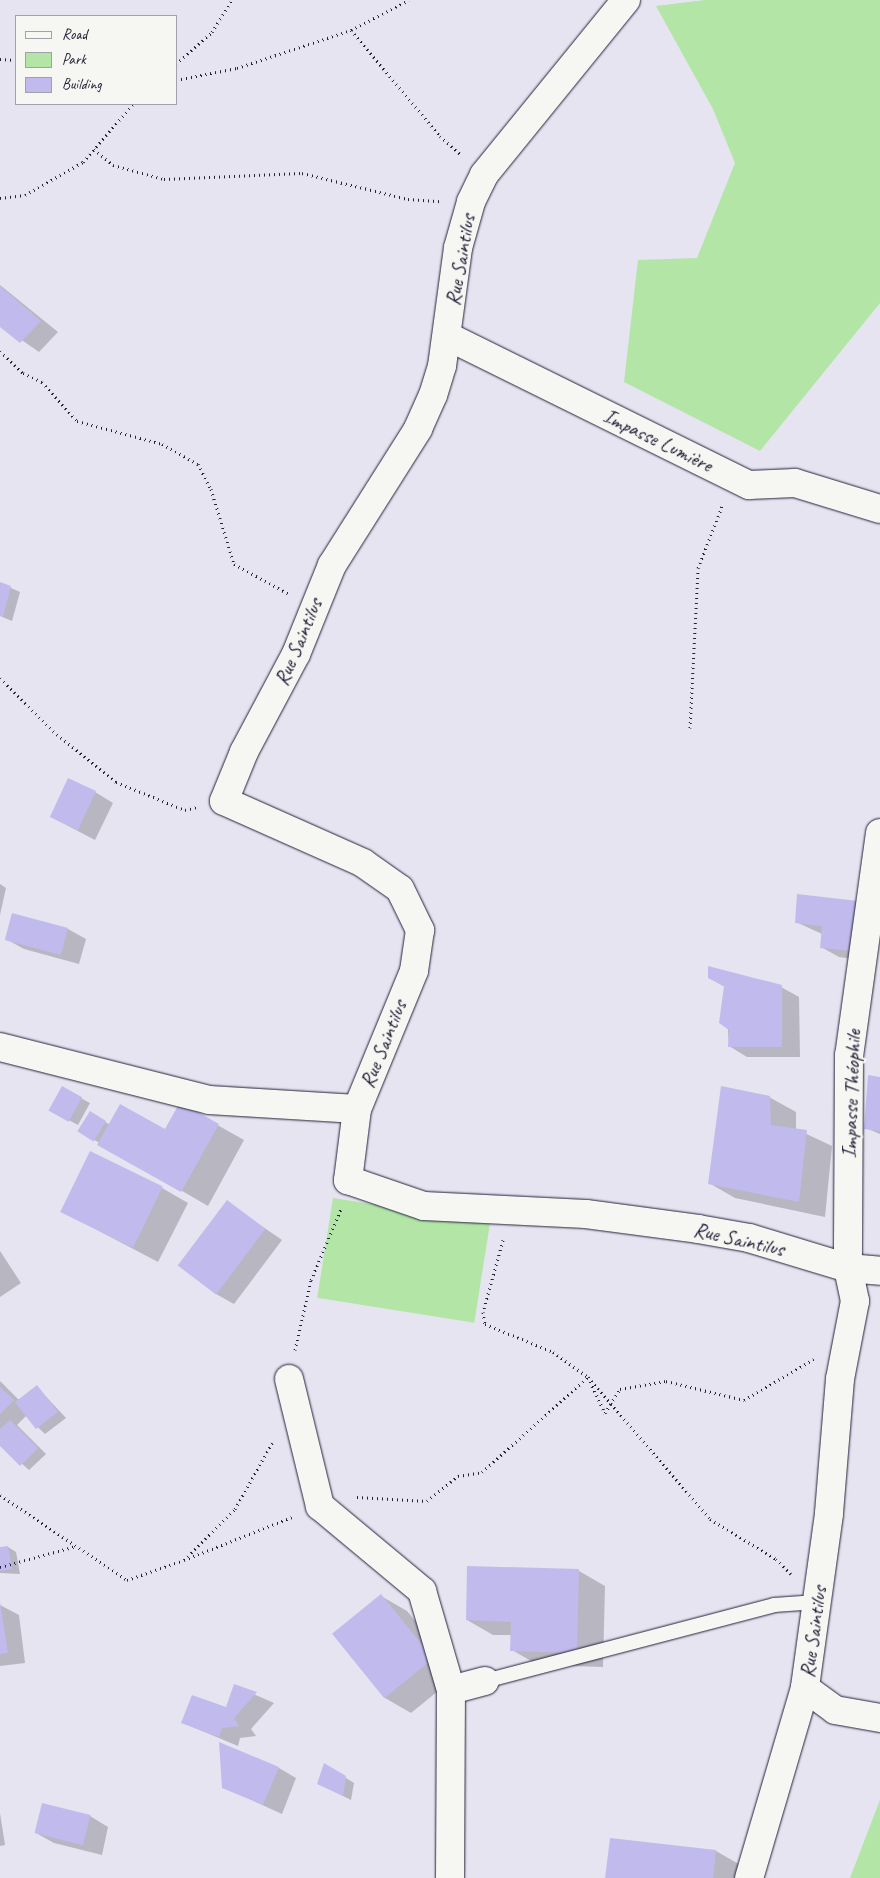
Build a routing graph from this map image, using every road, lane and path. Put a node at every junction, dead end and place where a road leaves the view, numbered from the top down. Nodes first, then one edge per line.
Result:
1 (232, 0) edge
2 (409, 0) edge
3 (626, 0) edge
4 (351, 30) junction
5 (0, 59) edge
6 (15, 60) edge
7 (178, 62) edge
8 (178, 80) edge
9 (132, 105) edge
10 (94, 148) junction
11 (484, 175) junction
12 (0, 198) edge
13 (471, 202) junction
14 (447, 336) junction
15 (0, 351) edge
16 (749, 484) junction
17 (880, 508) edge
18 (312, 607) junction
19 (0, 678) edge
20 (690, 728) dead end
21 (224, 801) junction
22 (880, 832) edge
23 (0, 1047) edge
24 (356, 1109) junction
25 (348, 1180) junction
26 (499, 1211) junction
27 (848, 1268) junction
28 (880, 1271) edge
29 (850, 1337) junction
30 (588, 1377) junction
31 (289, 1379) joint
32 (274, 1435) dead end
33 (0, 1495) edge
34 (320, 1506) junction
35 (76, 1546) junction
36 (184, 1560) junction
37 (0, 1567) edge
38 (817, 1602) junction
39 (485, 1681) joint
40 (805, 1688) junction
41 (451, 1690) junction
42 (880, 1718) edge
43 (450, 1878) edge
44 (750, 1878) edge

1 - 7 path
2 - 4 path
3 - 11 street, Rue Saintilus
4 - 8 path
4 - 11 path
5 - 6 path
9 - 10 path
10 - 12 path
10 - 13 path
11 - 13 street, Rue Saintilus
13 - 14 street, Rue Saintilus
14 - 16 street, Impasse Lumière
14 - 18 street, Rue Saintilus
15 - 18 path
16 - 17 street, Impasse Lumière
16 - 20 path
18 - 21 street, Rue Saintilus
19 - 21 path
21 - 24 street, Rue Saintilus
22 - 27 street, Impasse Théophile
23 - 24 street
24 - 25 street, Rue Saintilus
25 - 26 street, Rue Saintilus
25 - 31 path
26 - 27 street, Rue Saintilus
26 - 30 path
27 - 28 street
27 - 29 street, Rue Saintilus
29 - 30 path
29 - 38 street, Rue Saintilus
30 - 34 path
30 - 38 path
31 - 34 street
32 - 36 path
33 - 35 path
34 - 36 path
34 - 41 street
35 - 36 path
35 - 37 path
38 - 39 lane
38 - 40 street, Rue Saintilus
39 - 41 street
40 - 42 street
40 - 44 street, Rue Saintilus
41 - 43 street

